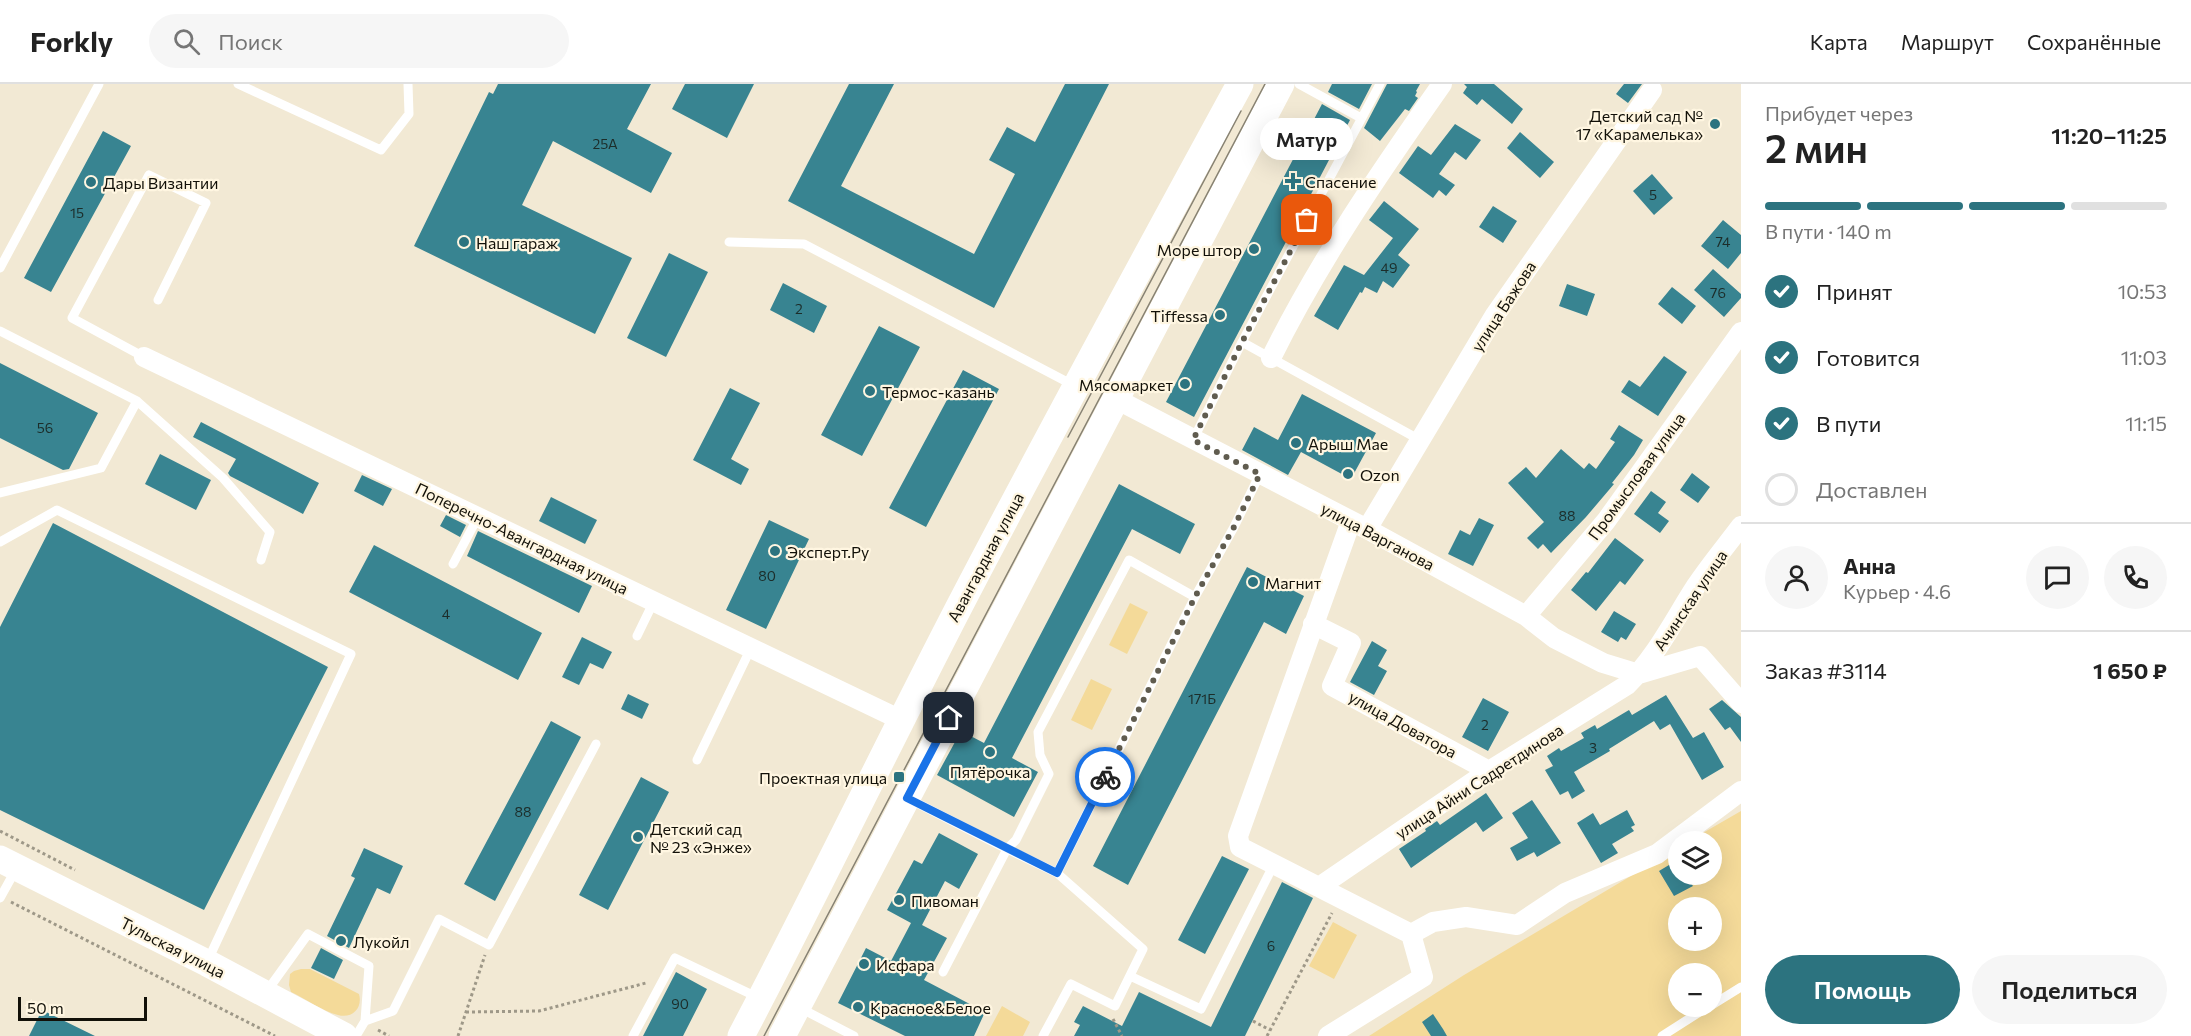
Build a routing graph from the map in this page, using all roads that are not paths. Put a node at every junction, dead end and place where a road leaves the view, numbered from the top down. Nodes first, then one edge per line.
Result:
1 (99, 84) edge
2 (238, 84) edge
3 (408, 84) edge
4 (1240, 84) edge
5 (1281, 84) edge
6 (1299, 84) edge
7 (1380, 84) edge
8 (1442, 84) edge
9 (1653, 87) edge
10 (1361, 118) junction
11 (729, 242) dead end
12 (0, 268) edge
13 (158, 300) dead end
14 (0, 331) edge
15 (1741, 332) edge
16 (1242, 342) junction
17 (144, 357) joint
18 (1271, 358) junction
19 (1075, 386) junction
20 (1116, 399) junction
21 (137, 401) junction
22 (1193, 440) junction
23 (1420, 440) junction
24 (1260, 474) junction
25 (0, 492) edge
26 (478, 517) junction
27 (1359, 525) junction
28 (1741, 526) edge
29 (0, 542) edge
30 (261, 560) dead end
31 (453, 564) dead end
32 (1195, 597) junction
33 (654, 601) junction
34 (1526, 615) junction
35 (1313, 624) junction
36 (637, 636) dead end
37 (751, 648) junction
38 (1639, 674) junction
39 (1741, 703) edge
40 (901, 720) junction
41 (596, 744) dead end
42 (697, 760) dead end
43 (1489, 771) junction
44 (1741, 791) edge
45 (907, 798) junction
46 (1007, 849) junction
47 (8, 864) edge
48 (1274, 864) junction
49 (1057, 873) junction
50 (1319, 887) junction
51 (0, 898) edge
52 (1411, 934) junction
53 (207, 963) junction
54 (943, 972) dead end
55 (1130, 976) junction
56 (1741, 987) edge
57 (264, 995) junction
58 (761, 999) junction
59 (1722, 999) edge
60 (798, 1007) junction
61 (1692, 1017) edge
62 (355, 1029) edge
63 (356, 1036) edge
64 (633, 1036) edge
65 (741, 1036) edge
66 (782, 1036) edge
67 (854, 1036) edge
68 (1043, 1036) edge
69 (1328, 1036) edge
70 (1662, 1036) edge

1 - 12 lane
2 - 3 lane
4 - 19 main road, Авангардная улица
5 - 20 main road
6 - 10 lane
7 - 10 lane
8 - 18 street
9 - 23 street, улица Бажова
10 - 16 lane
11 - 19 lane
13 - 17 lane
14 - 21 lane
15 - 34 street, Промысловая улица
16 - 18 lane
16 - 22 lane
17 - 26 street, Поперечно-Авангардная улица
18 - 23 lane
19 - 40 main road, Авангардная улица
20 - 22 street, улица Варганова
20 - 45 main road
21 - 25 lane
21 - 30 lane
22 - 24 street, улица Варганова
23 - 27 street, улица Бажова
24 - 27 street, улица Варганова
24 - 32 lane
26 - 31 lane
26 - 33 street, Поперечно-Авангардная улица
27 - 34 street, улица Варганова
27 - 35 street, улица Бажова
28 - 38 street, Ачинская улица
29 - 53 lane
32 - 46 lane
32 - 49 lane
33 - 36 lane
33 - 37 street, Поперечно-Авангардная улица
34 - 38 street, улица Варганова
35 - 43 street, улица Доватора
35 - 48 street, улица Бажова
37 - 40 street, Поперечно-Авангардная улица
37 - 42 lane
38 - 39 street
38 - 43 street, улица Айни Садретдинова
40 - 58 main road, Авангардная улица
41 - 62 lane
43 - 50 street, улица Айни Садретдинова
44 - 52 street
45 - 46 lane
45 - 60 main road
46 - 49 lane
46 - 54 lane
47 - 51 lane
47 - 53 main road, Тульская улица
48 - 50 street
48 - 55 lane
49 - 55 lane
50 - 52 street
52 - 69 street
53 - 57 main road, Тульская улица
55 - 68 lane
56 - 59 lane
57 - 62 main road, Тульская улица
57 - 62 lane
58 - 64 lane
58 - 65 main road, Авангардная улица
60 - 66 main road
60 - 67 lane
61 - 70 lane
62 - 63 lane

